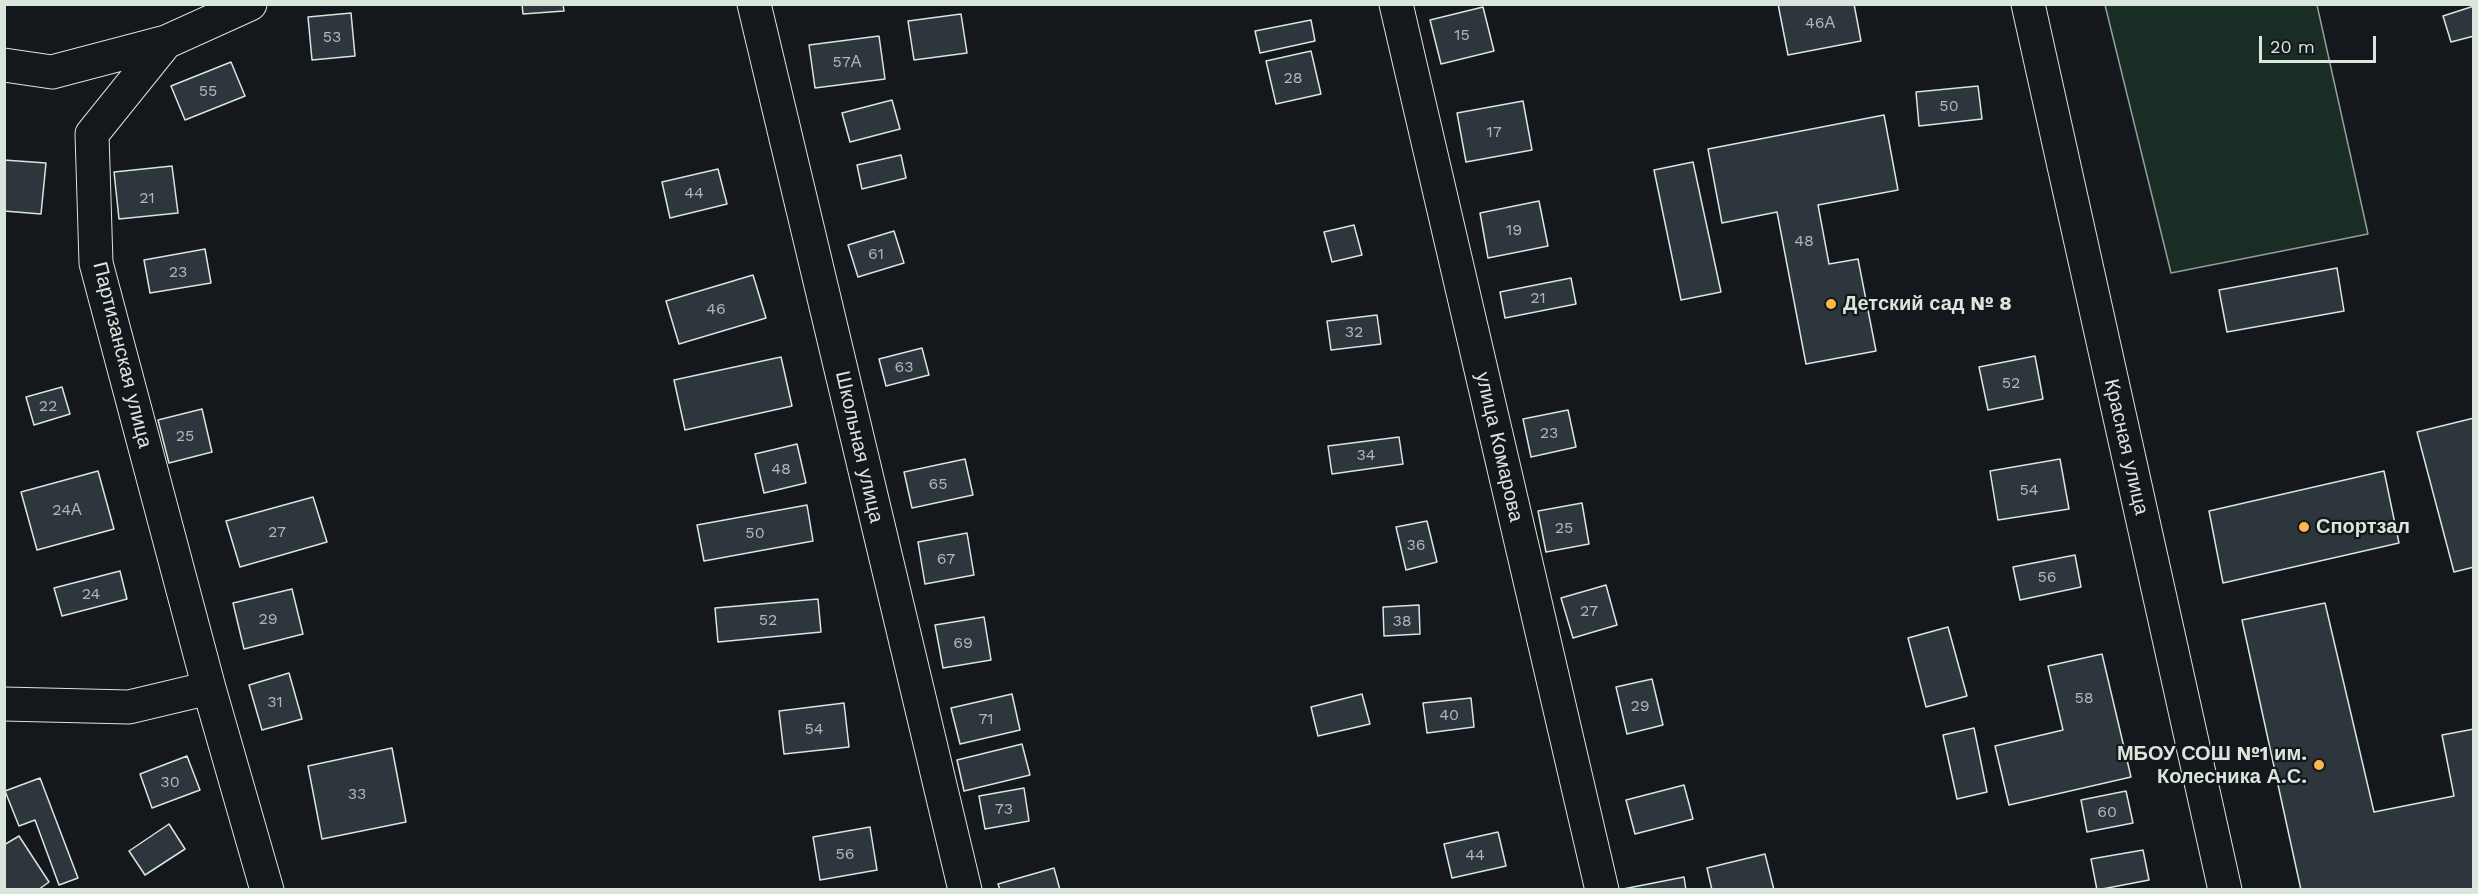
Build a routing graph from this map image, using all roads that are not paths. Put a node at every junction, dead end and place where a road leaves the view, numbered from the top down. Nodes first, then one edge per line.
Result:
1 (250, 4) edge
2 (754, 4) edge
3 (1396, 4) edge
4 (2028, 4) edge
5 (166, 42) junction
6 (4, 65) edge
7 (209, 687) junction
8 (4, 704) edge
9 (267, 890) edge
10 (965, 890) edge
11 (1602, 890) edge
12 (2225, 890) edge

1 - 5 street
2 - 10 street, Школьная улица
3 - 11 street, улица Комарова
4 - 12 street, Красная улица
5 - 6 street
5 - 7 street, Партизанская улица
7 - 8 street
7 - 9 street, Партизанская улица

